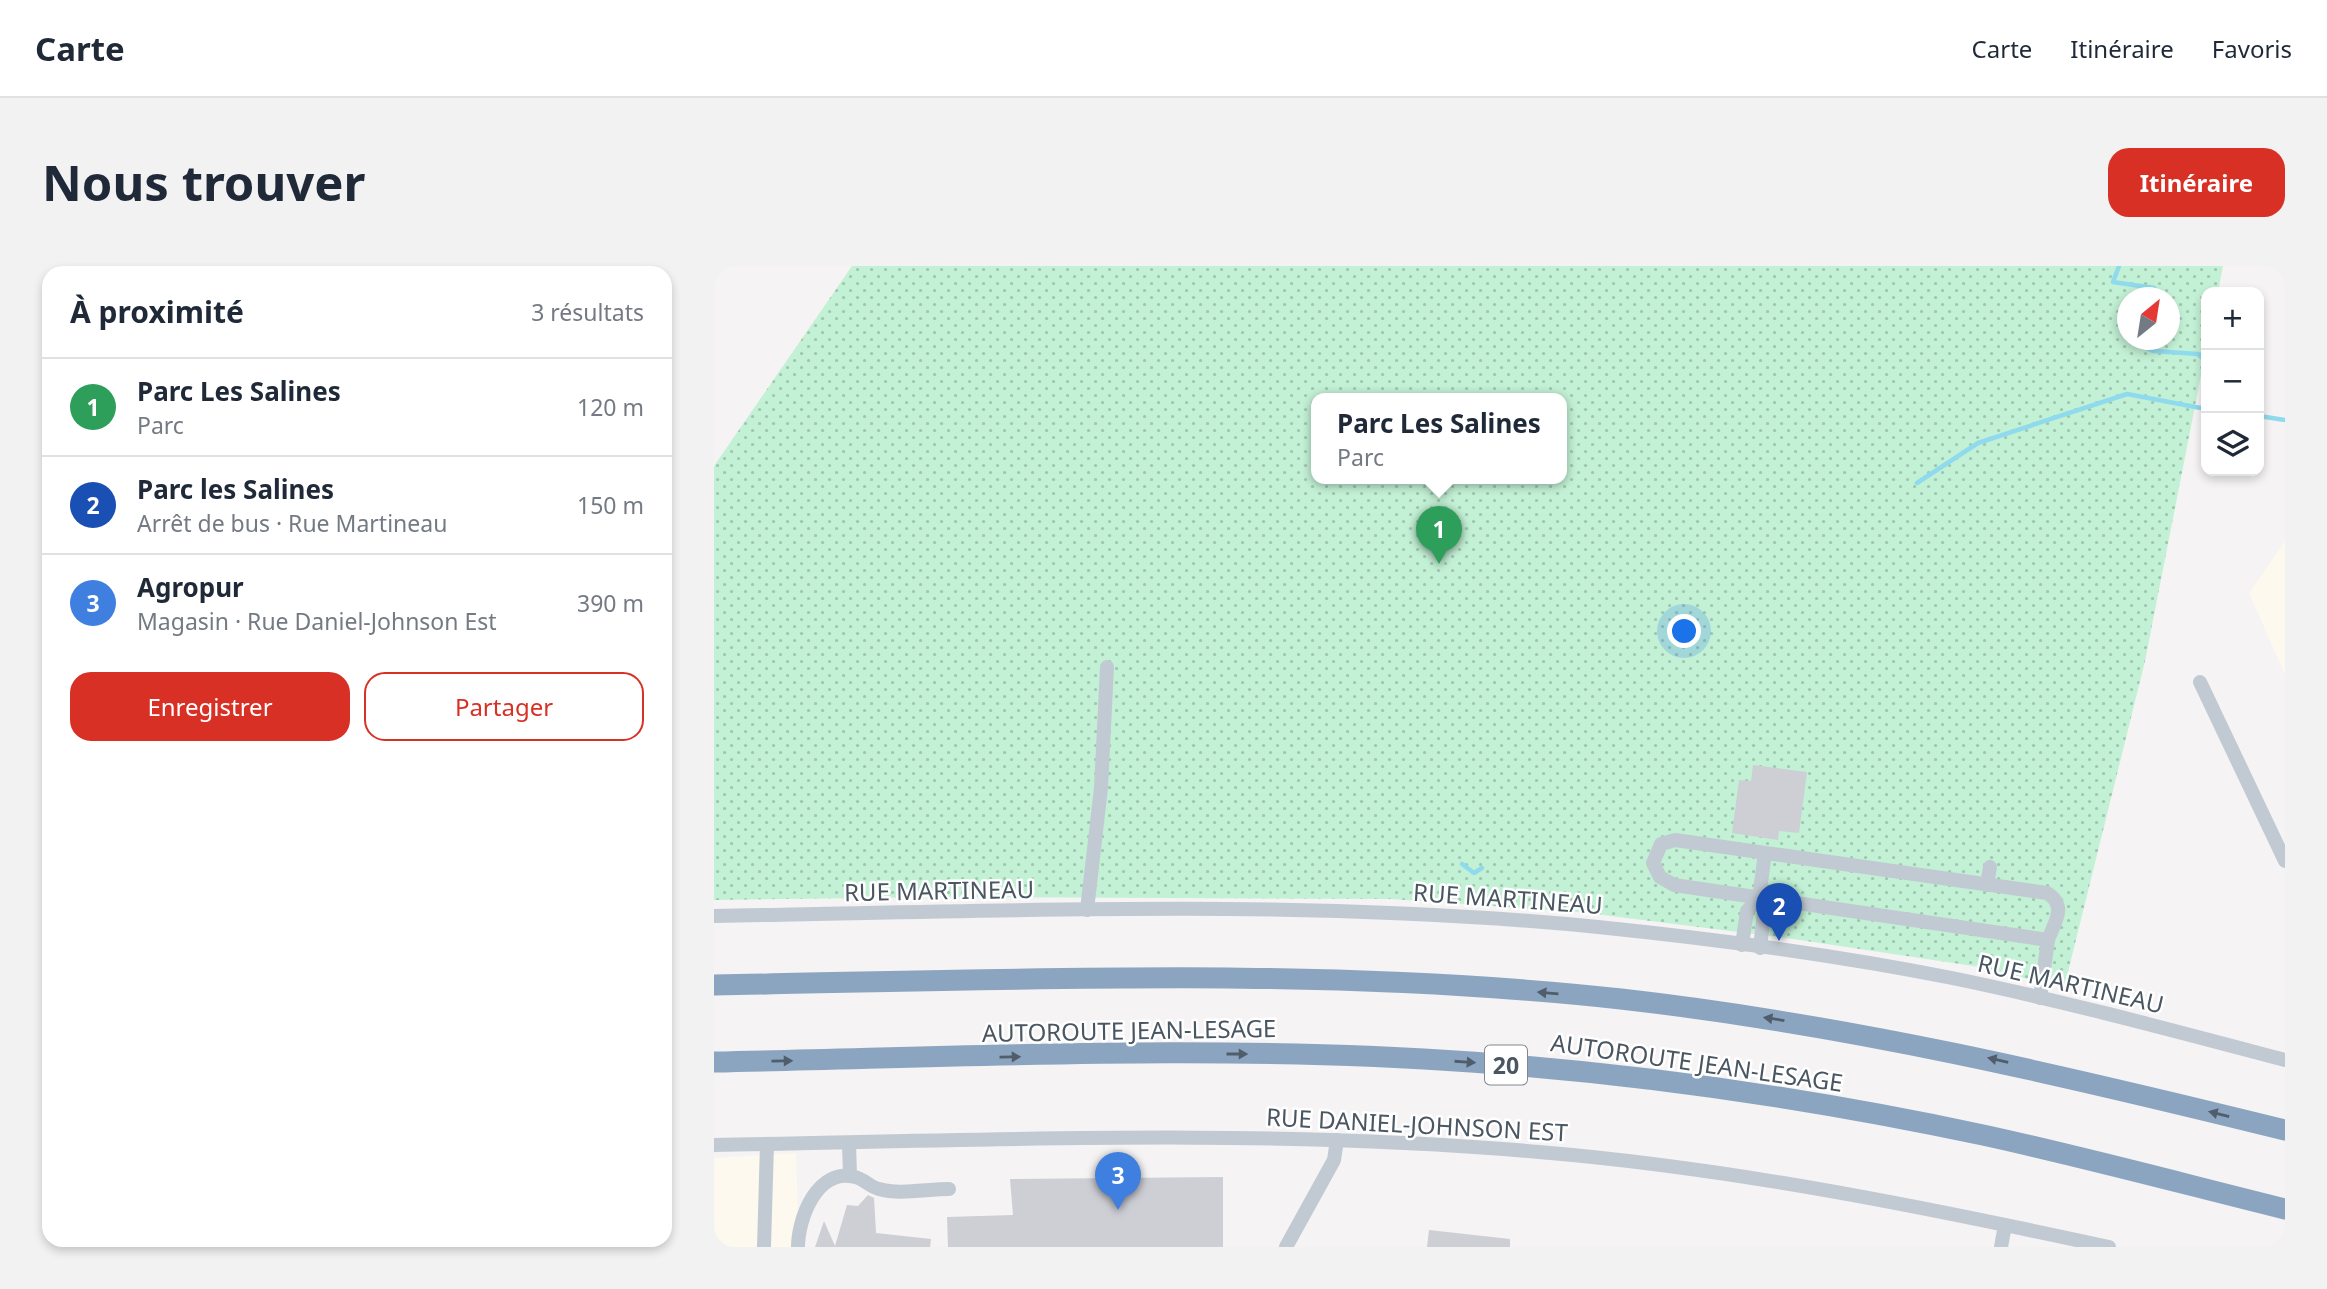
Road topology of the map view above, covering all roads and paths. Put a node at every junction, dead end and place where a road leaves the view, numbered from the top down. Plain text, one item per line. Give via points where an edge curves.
1 (1107, 667) dead end
2 (2200, 682) dead end
3 (1765, 853) junction
4 (2285, 861) edge
5 (1990, 867) dead end
6 (1987, 885) junction
7 (1759, 898) junction
8 (1087, 910) junction
9 (714, 916) edge
10 (2048, 940) junction
11 (1742, 946) junction
12 (1760, 948) junction
13 (714, 985) edge
14 (2040, 998) junction
15 (2285, 1060) edge
16 (714, 1062) edge
17 (2285, 1130) edge
18 (1337, 1140) junction
19 (849, 1143) junction
20 (766, 1144) junction
21 (714, 1146) edge
22 (850, 1176) junction
23 (949, 1189) dead end
24 (2285, 1209) edge
25 (2005, 1225) junction
26 (764, 1247) edge
27 (798, 1247) edge
28 (1286, 1247) edge
29 (2001, 1247) edge
30 (2109, 1247) edge

1 - 8 street via 1101,788
2 - 4 street
3 - 6 street
3 - 7 street
3 - 7 street via 1675,840 1661,844 1654,858 1657,873 1669,883
5 - 6 street
6 - 10 street via 2051,896 2059,916
7 - 10 street
7 - 11 street via 1747,911
7 - 12 street via 1764,913
8 - 9 street, RUE MARTINEAU
8 - 11 street, RUE MARTINEAU via 1301,909 1419,914 1599,927
10 - 14 street
11 - 12 street, RUE MARTINEAU
12 - 14 street, RUE MARTINEAU via 1924,973
17 -> 13 highway, AUTOROUTE JEAN-LESAGE via 1898,1040 1713,1011 1543,992 1241,977
14 - 15 street, RUE MARTINEAU
16 -> 24 highway, AUTOROUTE JEAN-LESAGE / 20 via 1253,1054 1406,1058 1559,1070 1702,1086 1900,1118
18 - 19 street, RUE DANIEL-JOHNSON EST
18 - 25 street, RUE DANIEL-JOHNSON EST via 1535,1151 1707,1170
18 - 28 street via 1334,1160
19 - 20 street, RUE DANIEL-JOHNSON EST
19 - 22 street
20 - 21 street, RUE DANIEL-JOHNSON EST
20 - 26 street
22 - 23 street via 879,1189
22 - 27 street via 832,1181 814,1196 799,1223
25 - 29 street
25 - 30 street, RUE DANIEL-JOHNSON EST

